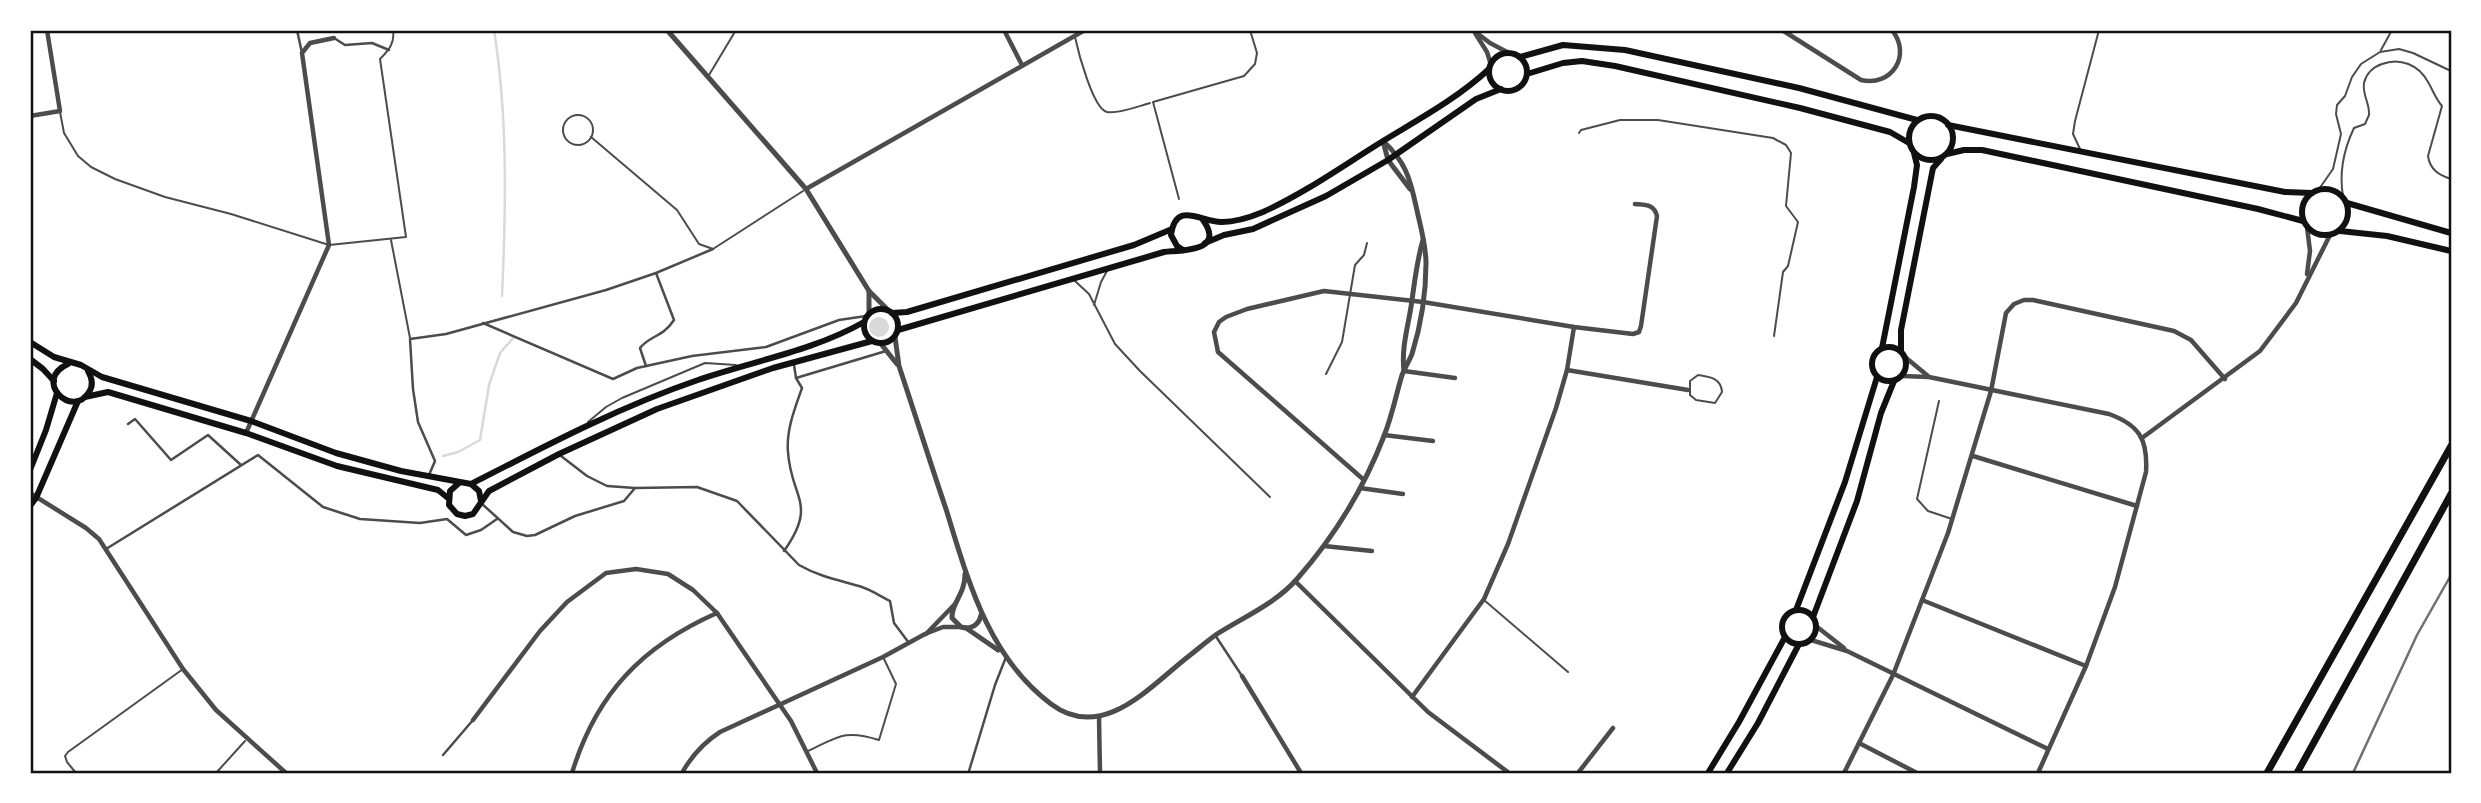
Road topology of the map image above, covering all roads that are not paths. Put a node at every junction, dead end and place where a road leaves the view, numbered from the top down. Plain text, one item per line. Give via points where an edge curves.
1 (47, 30) edge
2 (297, 30) edge
3 (393, 30) edge
4 (667, 30) edge
5 (736, 30) edge
6 (1004, 30) edge
7 (1085, 30) edge
8 (1250, 30) edge
9 (1473, 30) edge
10 (1782, 30) edge
11 (1894, 30) edge
12 (2099, 30) edge
13 (2392, 30) edge
14 (1074, 36) junction
15 (334, 38) joint
16 (389, 50) junction
17 (2379, 52) junction
18 (302, 53) junction
19 (1510, 53) junction
20 (1520, 57) junction
21 (1022, 65) junction
22 (1490, 67) junction
23 (2451, 71) edge
24 (1527, 74) junction
25 (708, 76) junction
26 (1501, 89) junction
27 (1153, 102) junction
28 (60, 111) junction
29 (30, 116) edge
30 (1917, 120) junction
31 (1948, 125) junction
32 (1580, 133) dead end
33 (591, 137) junction
34 (1383, 141) junction
35 (1909, 143) junction
36 (2084, 151) junction
37 (1397, 153) junction
38 (1914, 153) junction
39 (1944, 156) junction
40 (1388, 160) junction
41 (2451, 179) edge
42 (806, 189) junction
43 (2316, 191) junction
44 (1413, 193) junction
45 (2343, 196) junction
46 (1179, 199) dead end
47 (2347, 203) junction
48 (1635, 204) dead end
49 (1202, 218) junction
50 (2305, 224) junction
51 (1172, 229) junction
52 (2340, 231) junction
53 (2451, 233) edge
54 (2330, 235) junction
55 (1424, 237) junction
56 (391, 240) junction
57 (1205, 243) junction
58 (1367, 243) dead end
59 (329, 245) junction
60 (713, 249) junction
61 (1183, 250) junction
62 (2451, 251) edge
63 (1108, 270) junction
64 (656, 273) junction
65 (1072, 279) junction
66 (2306, 282) junction
67 (869, 291) junction
68 (1351, 295) junction
69 (1412, 301) junction
70 (1423, 302) junction
71 (1094, 306) junction
72 (890, 311) junction
73 (866, 317) junction
74 (483, 323) junction
75 (1574, 327) junction
76 (896, 334) junction
77 (1774, 336) dead end
78 (410, 339) junction
79 (872, 341) junction
80 (30, 342) edge
81 (881, 344) junction
82 (1882, 348) junction
83 (887, 351) junction
84 (1903, 354) junction
85 (30, 359) edge
86 (70, 363) junction
87 (794, 363) junction
88 (744, 365) junction
89 (899, 366) junction
90 (646, 367) junction
91 (87, 369) junction
92 (1567, 370) junction
93 (1404, 371) junction
94 (1326, 374) dead end
95 (1902, 376) junction
96 (1877, 377) junction
97 (1929, 377) junction
98 (796, 378) junction
99 (1455, 378) dead end
100 (2225, 379) junction
101 (54, 381) junction
102 (1894, 382) junction
103 (1688, 390) junction
104 (1992, 391) junction
105 (57, 393) junction
106 (82, 399) junction
107 (1939, 401) dead end
108 (251, 421) junction
109 (128, 424) dead end
110 (579, 430) junction
111 (246, 433) junction
112 (1384, 435) junction
113 (2143, 438) junction
114 (1433, 441) dead end
115 (2451, 446) edge
116 (559, 454) junction
117 (1973, 456) junction
118 (241, 466) junction
119 (30, 470) edge
120 (428, 477) junction
121 (1364, 480) junction
122 (459, 483) junction
123 (471, 484) junction
124 (635, 488) junction
125 (1360, 488) junction
126 (1403, 494) dead end
127 (2451, 494) edge
128 (33, 496) edge
129 (1270, 496) dead end
130 (448, 498) junction
131 (481, 502) junction
132 (30, 506) edge
133 (2137, 506) junction
134 (497, 519) junction
135 (1953, 520) junction
136 (1323, 546) junction
137 (106, 549) junction
138 (784, 551) junction
139 (1372, 551) dead end
140 (965, 571) junction
141 (1295, 582) junction
142 (1483, 599) junction
143 (1922, 600) junction
144 (955, 604) junction
145 (979, 605) junction
146 (1796, 610) junction
147 (717, 613) junction
148 (981, 613) junction
149 (1813, 617) junction
150 (1816, 626) junction
151 (963, 628) junction
152 (925, 634) junction
153 (1215, 635) junction
154 (1785, 637) junction
155 (1811, 640) junction
156 (909, 643) junction
157 (1798, 646) junction
158 (1847, 651) junction
159 (883, 657) junction
160 (1006, 657) junction
161 (2087, 666) junction
162 (183, 669) junction
163 (1568, 672) dead end
164 (1893, 675) junction
165 (1242, 676) joint
166 (1412, 697) junction
167 (780, 704) junction
168 (1099, 717) junction
169 (473, 720) joint
170 (1613, 728) dead end
171 (246, 740) junction
172 (1859, 743) junction
173 (2048, 749) junction
174 (807, 752) junction
175 (443, 755) dead end
176 (969, 771) dead end
177 (76, 773) edge
178 (216, 773) edge
179 (286, 773) edge
180 (572, 773) edge
181 (682, 773) edge
182 (817, 773) edge
183 (1100, 773) edge
184 (1301, 773) edge
185 (1509, 773) edge
186 (1578, 773) edge
187 (1708, 773) edge
188 (1727, 773) edge
189 (1844, 773) edge
190 (1917, 773) edge
191 (2038, 773) edge
192 (2267, 773) edge
193 (2297, 773) edge

1 - 28 street
2 - 18 street
3 - 16 lane via 395,39
4 - 25 street
5 - 25 lane
6 - 21 street
7 - 14 street
8 - 27 lane via 1257,53 1255,64 1244,76
9 - 19 street
9 - 22 street via 1487,52
10 - 11 street via 1872,82 1885,77 1901,56
12 - 36 lane via 2074,134
13 - 17 lane
14 - 21 street
14 - 27 lane via 1100,107 1107,112
15 - 16 street via 345,45 372,43
15 - 18 street via 310,43
16 - 56 lane via 380,59 406,237
17 - 23 lane via 2404,50
17 - 43 lane via 2356,70 2336,107 2341,134 2333,169
18 - 59 street
19 - 20 main road
19 - 22 main road via 1497,57
20 - 24 main road
20 - 30 main road via 1563,45 1625,50 1799,88
21 - 42 street
22 - 26 main road via 1492,81
22 - 34 main road via 1478,80
24 - 26 main road via 1519,88
24 - 35 main road via 1582,61 1615,66 1800,108 1890,132
25 - 42 street
26 - 37 main road via 1476,99
27 - 46 lane
28 - 29 street
28 - 59 lane via 69,144 91,167 165,197
30 - 31 main road via 1934,116
30 - 35 main road
31 - 36 main road
31 - 39 main road via 1952,142
32 - 77 lane via 1620,120 1658,120 1773,138 1786,145 1791,153 1786,206 1798,222 1783,272
33 - 33 lane via 587,118 578,115 565,123 564,137 571,144 584,144
33 - 60 lane via 677,210 699,244
34 - 37 street
34 - 40 street
34 - 49 main road via 1262,212 1224,223
35 - 38 main road
36 - 43 main road via 2285,192
37 - 40 main road
37 - 44 street
38 - 39 main road via 1924,160
38 - 82 main road via 1914,187
39 - 50 main road via 1982,150 2258,209
39 - 84 main road via 1930,180 1901,330
40 - 44 street
40 - 57 main road via 1288,215
41 - 45 lane via 2435,172 2428,156 2442,106 2417,69 2392,61 2377,66 2364,82 2369,116 2354,128 2346,146
42 - 60 lane
42 - 67 street
43 - 45 main road via 2330,189
43 - 50 main road via 2303,204
44 - 55 street
45 - 47 main road
47 - 52 main road via 2348,219
47 - 53 main road
48 - 75 street via 1651,206 1657,216 1639,331
49 - 51 main road via 1184,215
49 - 57 main road via 1208,228
50 - 54 main road via 2319,235
50 - 66 street via 2310,251
51 - 61 main road via 1174,242
51 - 72 main road via 1134,245 907,312
52 - 54 main road
52 - 62 main road
54 - 66 street
55 - 69 street
55 - 70 street
56 - 59 lane
56 - 78 lane
57 - 61 main road via 1196,250
58 - 68 lane via 1355,265
59 - 108 street
60 - 64 street
61 - 63 main road
63 - 65 main road
63 - 71 lane
64 - 74 street
64 - 90 street via 674,320 640,348
65 - 71 lane via 1089,294
65 - 76 main road
66 - 100 street via 2273,337
67 - 72 street
67 - 73 street
68 - 69 street
68 - 94 lane via 1342,342
68 - 121 street via 1324,291 1247,309 1226,317 1214,332 1223,357
69 - 70 street
69 - 93 street via 1402,355
70 - 75 street
70 - 93 street
71 - 129 lane via 1115,344
72 - 73 main road via 879,308
72 - 76 main road via 897,320
73 - 79 main road via 865,333
73 - 88 main road via 832,337
73 - 90 street via 839,320 766,347
74 - 78 street
74 - 90 street via 613,379
75 - 92 street
76 - 81 main road
76 - 89 street
78 - 120 street via 418,422 435,461
79 - 81 main road
79 - 87 main road
80 - 86 main road
81 - 83 street
82 - 84 main road via 1892,347
82 - 96 main road via 1871,362
83 - 89 street
83 - 98 street
84 - 95 main road via 1906,368
84 - 97 street
85 - 101 main road
86 - 91 main road
86 - 101 main road
87 - 98 street
87 - 116 main road via 657,410
88 - 110 main road via 696,380
88 - 110 lane via 705,363 622,398
89 - 140 street
91 - 106 main road via 92,383
91 - 108 main road
92 - 103 street
92 - 142 street via 1527,492
93 - 99 street
93 - 112 street
95 - 97 street
95 - 102 main road
96 - 102 main road
96 - 146 main road via 1845,482
97 - 104 street
98 - 138 street via 802,388 788,436 788,454 802,511 799,531
100 - 104 street via 2191,340 2174,331 2024,300 2006,313
100 - 113 street
101 - 105 main road
102 - 149 main road via 1857,501
103 - 103 lane via 1693,399 1711,404 1722,392 1717,380 1698,375
104 - 113 street via 2109,414 2127,421
104 - 117 street
105 - 106 main road via 66,400
105 - 119 main road
106 - 111 main road via 107,392
106 - 128 main road
107 - 135 lane via 1917,499 1928,511
108 - 111 street
108 - 120 main road via 335,453
109 - 118 street via 135,419 171,460 208,435
110 - 123 main road
111 - 130 main road via 337,466 438,490
112 - 114 street
112 - 121 street
113 - 133 street via 2147,464
115 - 192 highway
116 - 124 street via 607,486
116 - 131 main road via 489,491
117 - 133 street
117 - 135 street
118 - 134 street via 258,455 323,507 360,519 420,523 447,519 466,535
118 - 137 street
120 - 122 main road
121 - 125 street
122 - 123 main road
122 - 130 main road
123 - 131 main road via 479,491
124 - 134 street via 624,500 534,534 519,535
124 - 138 street via 697,487 737,501
125 - 126 street
125 - 136 street
127 - 193 highway
128 - 132 main road
128 - 137 street via 86,528
130 - 131 main road via 451,509 463,516 473,514
131 - 134 street
133 - 161 street
135 - 143 street
136 - 139 street
136 - 141 street
137 - 162 street
138 - 156 street via 807,570 890,601 894,623
140 - 144 street via 963,592
140 - 145 street
141 - 153 street
141 - 166 street
142 - 163 lane
142 - 166 street
143 - 161 street
143 - 164 street
144 - 145 street via 966,598
144 - 151 street via 952,618
144 - 152 street
145 - 148 street
146 - 149 main road
146 - 154 main road via 1783,620
147 - 167 street
147 - 169 street via 668,574 636,569 606,573 567,602 540,631
147 - 180 street via 668,638 636,664 590,725
148 - 151 street via 978,622
148 - 160 street
149 - 150 main road
150 - 155 main road
150 - 158 street
151 - 152 street via 950,626
151 - 160 street
152 - 156 street
153 - 165 street
153 - 168 street via 1130,703
154 - 157 main road
154 - 187 main road
155 - 157 main road
155 - 158 street
156 - 159 street
157 - 188 main road
158 - 164 street
159 - 167 street
159 - 174 lane via 896,684 879,740 848,733
160 - 168 street via 1035,691 1064,713
160 - 176 street
161 - 173 street
162 - 171 street
162 - 177 lane via 68,752 67,762
164 - 172 street
164 - 173 street
165 - 184 street
166 - 185 street
167 - 174 street
167 - 181 street via 705,742
168 - 183 street
169 - 175 street
170 - 186 street
171 - 178 lane
171 - 179 street
172 - 189 street
172 - 190 street
173 - 191 street
174 - 182 street

